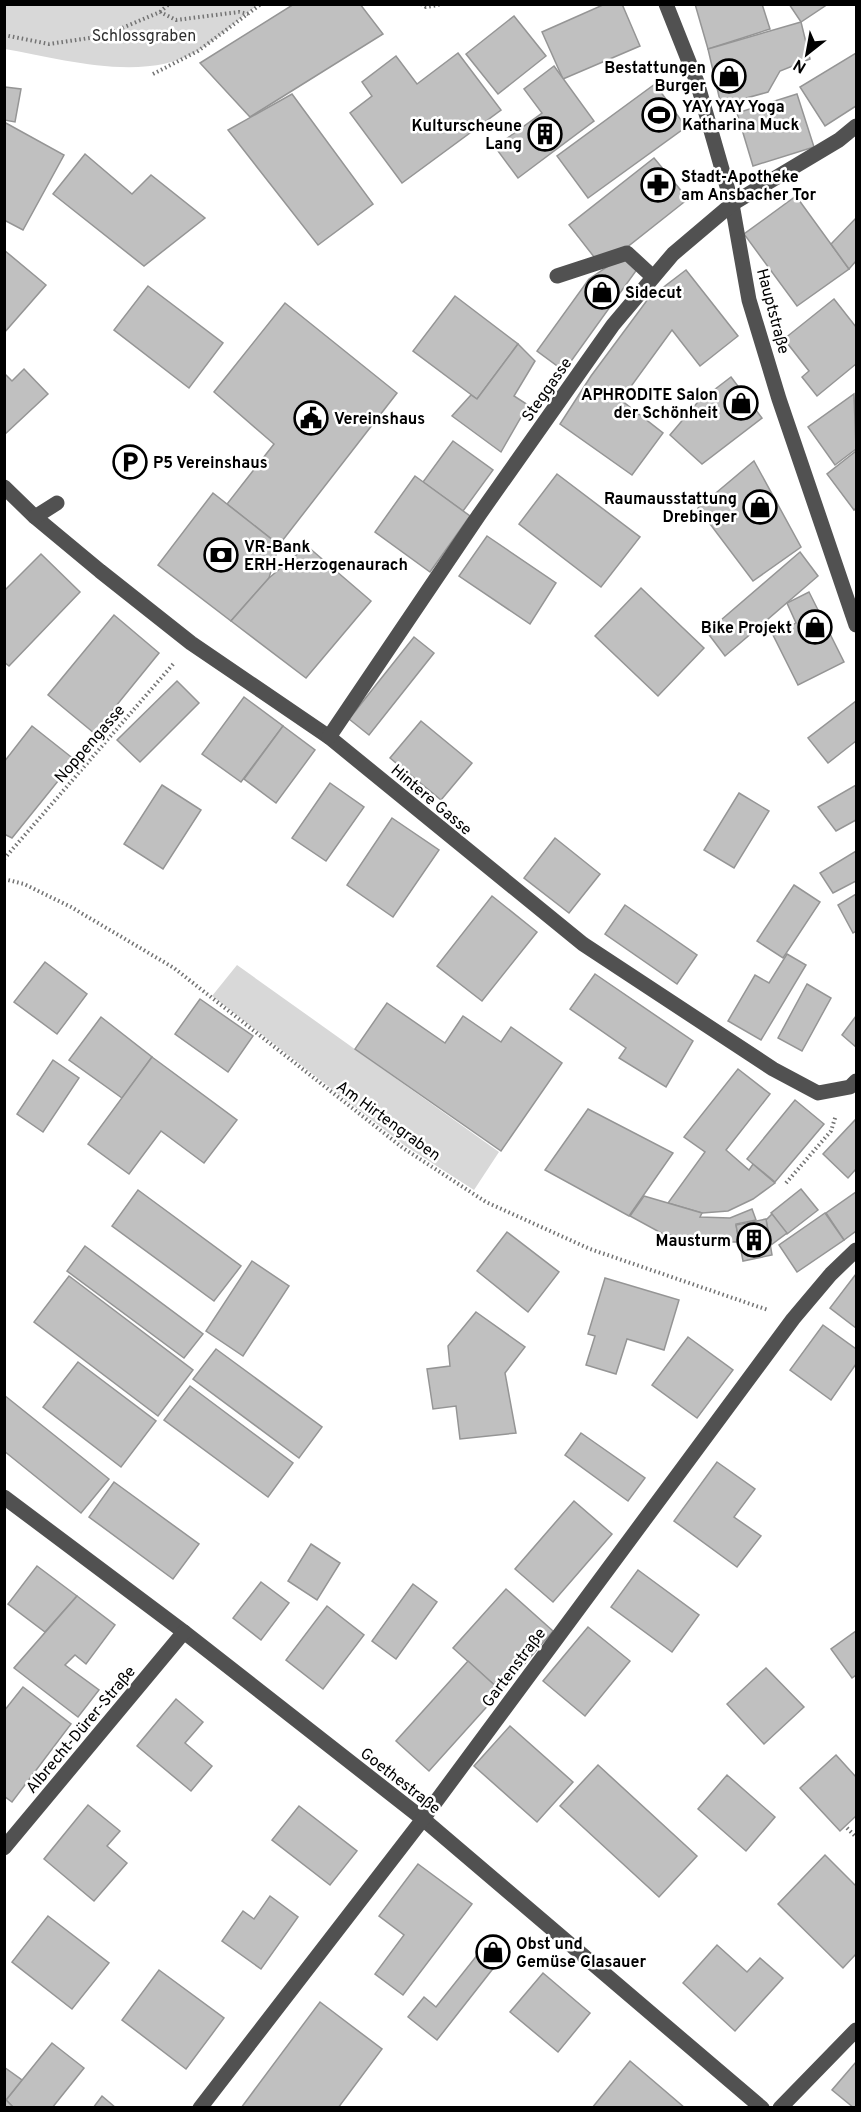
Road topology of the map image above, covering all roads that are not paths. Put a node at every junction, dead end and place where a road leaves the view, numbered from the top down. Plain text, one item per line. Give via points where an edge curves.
1 (666, 4) edge
2 (856, 126) edge
3 (732, 204) junction
4 (557, 276) dead end
5 (653, 277) junction
6 (4, 487) edge
7 (57, 503) dead end
8 (35, 517) junction
9 (856, 625) edge
10 (330, 737) junction
11 (850, 1085) edge
12 (856, 1250) edge
13 (4, 1497) edge
14 (184, 1632) junction
15 (423, 1819) junction
16 (4, 1848) edge
17 (856, 2030) edge
18 (200, 2108) edge
19 (762, 2108) edge
20 (780, 2108) edge

1 - 3 street, Hauptstraße via 697,82
2 - 3 street, Steggasse
3 - 5 street, Steggasse via 673,254
3 - 9 street, Hauptstraße via 749,300
4 - 5 street via 627,253
5 - 10 street, Steggasse via 613,325 479,515
6 - 8 street, Hintere Gasse
7 - 8 street
8 - 10 street, Hintere Gasse via 191,643
10 - 11 street, Hintere Gasse via 527,902 592,951 773,1069 818,1093
12 - 15 street, Gartenstraße via 793,1318
13 - 14 street, Goethestraße
14 - 15 street, Goethestraße
14 - 16 street, Albrecht-Dürer-Straße
15 - 18 street, Gartenstraße
15 - 19 street, Goethestraße
17 - 20 street

